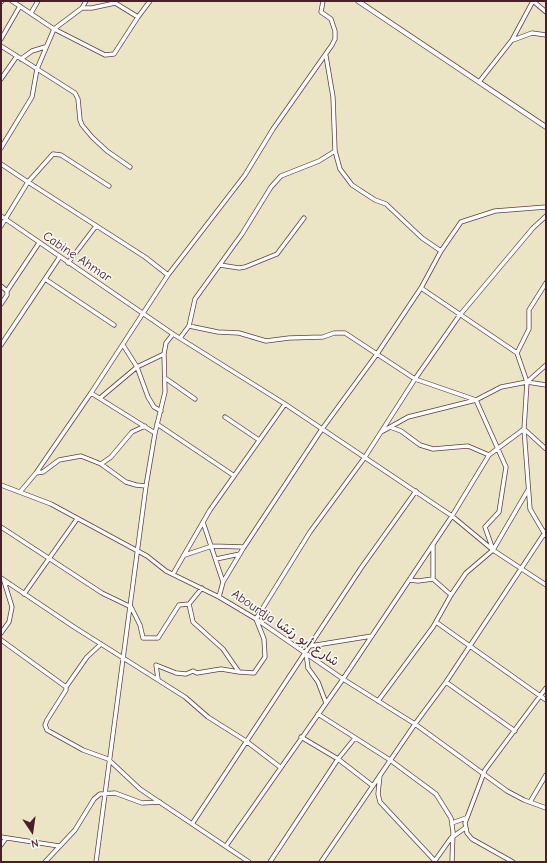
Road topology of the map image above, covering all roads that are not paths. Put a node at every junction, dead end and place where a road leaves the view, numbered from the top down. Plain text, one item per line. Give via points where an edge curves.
1 (12, 1) edge
2 (38, 1) edge
3 (86, 1) edge
4 (150, 1) edge
5 (323, 1) edge
6 (358, 1) edge
7 (533, 1) edge
8 (114, 2) edge
9 (20, 6) junction
10 (82, 8) junction
11 (546, 12) edge
12 (30, 13) junction
13 (138, 17) junction
14 (54, 29) junction
15 (546, 36) edge
16 (1, 39) edge
17 (512, 40) junction
18 (1, 46) edge
19 (45, 47) junction
20 (17, 56) junction
21 (326, 56) junction
22 (21, 59) junction
23 (38, 68) junction
24 (1, 79) edge
25 (479, 82) junction
26 (546, 127) edge
27 (1, 148) edge
28 (335, 152) junction
29 (1, 164) edge
30 (130, 167) dead end
31 (28, 182) junction
32 (109, 186) dead end
33 (546, 207) edge
34 (546, 216) edge
35 (3, 218) edge
36 (304, 218) dead end
37 (1, 226) edge
38 (96, 226) junction
39 (39, 244) junction
40 (441, 251) junction
41 (59, 258) junction
42 (68, 263) junction
43 (220, 265) junction
44 (168, 275) junction
45 (45, 279) junction
46 (546, 283) edge
47 (1, 286) edge
48 (421, 288) junction
49 (7, 291) junction
50 (1, 304) edge
51 (143, 314) junction
52 (459, 316) junction
53 (114, 325) dead end
54 (189, 326) junction
55 (173, 334) junction
56 (180, 338) junction
57 (1, 344) edge
58 (123, 345) junction
59 (517, 353) junction
60 (164, 354) junction
61 (377, 354) junction
62 (546, 365) edge
63 (137, 367) junction
64 (165, 378) junction
65 (415, 379) junction
66 (527, 382) junction
67 (546, 385) edge
68 (91, 393) junction
69 (100, 398) junction
70 (196, 399) dead end
71 (476, 400) junction
72 (285, 404) junction
73 (160, 411) junction
74 (225, 417) dead end
75 (157, 424) junction
76 (145, 426) junction
77 (390, 427) junction
78 (322, 429) junction
79 (524, 429) junction
80 (155, 432) junction
81 (382, 432) junction
82 (258, 440) junction
83 (497, 448) junction
84 (546, 449) edge
85 (489, 455) junction
86 (364, 457) junction
87 (101, 464) junction
88 (36, 473) junction
89 (233, 475) junction
90 (1, 485) edge
91 (146, 486) junction
92 (529, 489) junction
93 (416, 491) junction
94 (20, 492) junction
95 (452, 516) junction
96 (77, 519) junction
97 (203, 522) junction
98 (1, 527) edge
99 (545, 534) edge
100 (433, 544) junction
101 (212, 546) junction
102 (244, 547) junction
103 (493, 550) junction
104 (137, 551) junction
105 (240, 554) junction
106 (185, 555) junction
107 (48, 559) junction
108 (216, 559) junction
109 (522, 569) junction
110 (173, 574) junction
111 (2, 579) edge
112 (433, 579) junction
113 (409, 580) junction
114 (223, 582) junction
115 (546, 586) edge
116 (202, 588) junction
117 (24, 594) junction
118 (451, 595) junction
119 (219, 597) junction
120 (189, 604) junction
121 (131, 607) junction
122 (256, 619) junction
123 (436, 622) junction
124 (1, 633) edge
125 (372, 636) junction
126 (1, 640) edge
127 (101, 644) junction
128 (310, 646) junction
129 (469, 646) junction
130 (306, 652) junction
131 (124, 658) junction
132 (239, 672) junction
133 (158, 679) junction
134 (343, 679) junction
135 (446, 682) junction
136 (66, 687) junction
137 (546, 688) edge
138 (541, 696) junction
139 (546, 700) edge
140 (378, 701) junction
141 (326, 703) junction
142 (318, 714) junction
143 (415, 724) junction
144 (515, 731) junction
145 (302, 737) junction
146 (355, 738) junction
147 (246, 740) junction
148 (108, 759) junction
149 (338, 759) junction
150 (390, 760) junction
151 (280, 767) junction
152 (483, 773) junction
153 (380, 775) junction
154 (546, 775) edge
155 (373, 786) junction
156 (104, 793) junction
157 (160, 802) junction
158 (530, 802) junction
159 (546, 808) edge
160 (466, 818) junction
161 (452, 823) junction
162 (192, 824) junction
163 (465, 828) junction
164 (453, 836) junction
165 (1, 837) edge
166 (6, 838) junction
167 (1, 845) edge
168 (59, 846) junction
169 (226, 846) junction
170 (45, 862) edge
171 (96, 862) edge
172 (249, 862) edge
173 (270, 862) edge
174 (321, 862) edge
175 (435, 862) edge
176 (452, 862) edge
177 (513, 862) edge

1 - 9 street
2 - 12 street
3 - 10 street
4 - 13 street
5 - 21 street via 321,12 331,19 335,31 335,39
6 - 25 street
7 - 11 street
7 - 17 street
8 - 10 street
8 - 13 street
9 - 12 street
9 - 16 street
10 - 14 street
12 - 14 street
13 - 14 street via 114,54 109,55
14 - 19 street
15 - 17 street via 532,32
17 - 25 street
18 - 20 street
19 - 22 street
19 - 23 street
20 - 22 street
20 - 24 street
21 - 28 street via 333,97
21 - 44 street via 273,129 244,175
22 - 23 street
23 - 27 street via 32,97
23 - 30 street via 77,95 82,125 107,151
25 - 26 street
28 - 40 street via 340,169 352,186 386,204 422,238
28 - 43 street via 281,176
29 - 31 street
31 - 32 street via 54,154 61,155
31 - 35 street
31 - 38 street
33 - 40 street via 494,211 465,220
34 - 52 street
35 - 37 street
35 - 39 street, Cabine Ahmar
36 - 43 street via 277,254 245,267
38 - 42 street
38 - 44 street
39 - 41 street, Cabine Ahmar
39 - 49 street
40 - 48 street
41 - 42 street, Cabine Ahmar
41 - 45 street
42 - 51 street, Cabine Ahmar
43 - 54 street via 195,299
44 - 51 street
45 - 53 street
45 - 57 street
46 - 59 street via 529,310 529,329
47 - 49 street
48 - 52 street
48 - 61 street
49 - 50 street
51 - 55 street, Cabine Ahmar
51 - 58 street
52 - 59 street
52 - 65 street
54 - 56 street
54 - 61 street via 239,333 266,341 345,333
55 - 56 street, Cabine Ahmar
55 - 60 street via 166,343
56 - 72 street, Cabine Ahmar
58 - 63 street
58 - 68 street
59 - 66 street
60 - 63 street
60 - 64 street
61 - 65 street
61 - 78 street
62 - 66 street
63 - 69 street
63 - 73 street via 148,397
64 - 70 street
64 - 73 street via 165,392
65 - 71 street
65 - 81 street
66 - 67 street
66 - 71 street via 502,387
66 - 79 street
68 - 69 street
68 - 88 street
69 - 76 street
71 - 77 street via 408,417
71 - 83 street
72 - 78 street, Cabine Ahmar
72 - 82 street
73 - 75 street
74 - 82 street
75 - 80 street
75 - 89 street
76 - 80 street
76 - 87 street via 132,432
77 - 81 street
77 - 85 street via 401,431 420,445 432,449 468,446
78 - 86 street, Cabine Ahmar
78 - 102 street
79 - 83 street
79 - 84 street
79 - 92 street
80 - 91 street
81 - 86 street
82 - 89 street
83 - 85 street
83 - 103 street via 506,467 499,512 485,527
85 - 95 street
86 - 93 street, Cabine Ahmar
86 - 122 street via 310,532
87 - 88 street via 81,456 59,460 43,472
87 - 91 street via 126,482
88 - 94 street
89 - 97 street
90 - 94 street, Abourdja شارع أبو رتشا
91 - 104 street
92 - 99 street via 530,509
92 - 103 street
93 - 95 street, Cabine Ahmar
93 - 128 street
94 - 96 street, Abourdja شارع أبو رتشا via 51,504
95 - 100 street
95 - 103 street, Cabine Ahmar
96 - 104 street, Abourdja شارع أبو رتشا
96 - 107 street
97 - 101 street
97 - 106 street
98 - 107 street
99 - 109 street
100 - 112 street
100 - 113 street
101 - 102 street
101 - 106 street
101 - 108 street
102 - 105 street
103 - 109 street, Cabine Ahmar
103 - 118 street via 466,573
104 - 110 street, Abourdja شارع أبو رتشا
104 - 121 street
105 - 108 street
105 - 114 street
106 - 110 street
107 - 117 street
107 - 121 street via 102,593
108 - 114 street
109 - 115 street, Cabine Ahmar
109 - 129 street
110 - 116 street, Abourdja شارع أبو رتشا
111 - 117 street
111 - 124 street via 12,607 9,622
112 - 113 street
112 - 118 street
113 - 125 street
114 - 119 street
116 - 119 street, Abourdja شارع أبو رتشا
116 - 120 street
117 - 127 street
118 - 123 street
119 - 122 street, Abourdja شارع أبو رتشا
120 - 121 street via 179,605 158,638 143,638
120 - 132 street via 193,622 224,649
121 - 131 street
122 - 130 street, Abourdja شارع أبو رتشا
122 - 132 street via 264,639 265,657 254,673
123 - 129 street
123 - 140 street
125 - 128 street
125 - 134 street
126 - 136 street
127 - 131 street
127 - 136 street via 87,657
128 - 130 street
129 - 135 street
129 - 138 street
130 - 134 street, Abourdja شارع أبو رتشا
130 - 141 street via 308,668 318,682
130 - 147 street
131 - 133 street
131 - 148 street
132 - 133 street via 221,669 197,673 192,671 186,674 156,665
133 - 147 street via 185,697 208,717
134 - 140 street, Abourdja شارع أبو رتشا
134 - 141 street
135 - 143 street
135 - 144 street
136 - 148 street via 47,720 47,730 83,750
137 - 138 street
138 - 139 street
138 - 144 street
140 - 143 street, Abourdja شارع أبو رتشا
141 - 142 street
142 - 145 street
142 - 146 street
143 - 150 street
143 - 152 street, Abourdja شارع أبو رتشا
144 - 152 street
145 - 149 street
145 - 151 street
146 - 149 street
146 - 150 street
147 - 151 street
147 - 162 street
148 - 156 street
148 - 157 street via 134,785
149 - 155 street
149 - 173 street
150 - 153 street
150 - 161 street via 436,794 446,807
151 - 169 street
152 - 158 street, Abourdja شارع أبو رتشا
152 - 160 street
153 - 155 street
153 - 175 street via 380,802
154 - 158 street
155 - 174 street
156 - 157 street via 115,793 142,803
156 - 168 street via 94,799 79,825
156 - 171 street
157 - 162 street
158 - 159 street, Abourdja شارع أبو رتشا
160 - 161 street
160 - 163 street
161 - 164 street
162 - 169 street
163 - 164 street
163 - 177 street via 472,839
164 - 175 street
164 - 176 street
165 - 166 street
166 - 167 street
166 - 168 street
168 - 170 street
169 - 172 street

